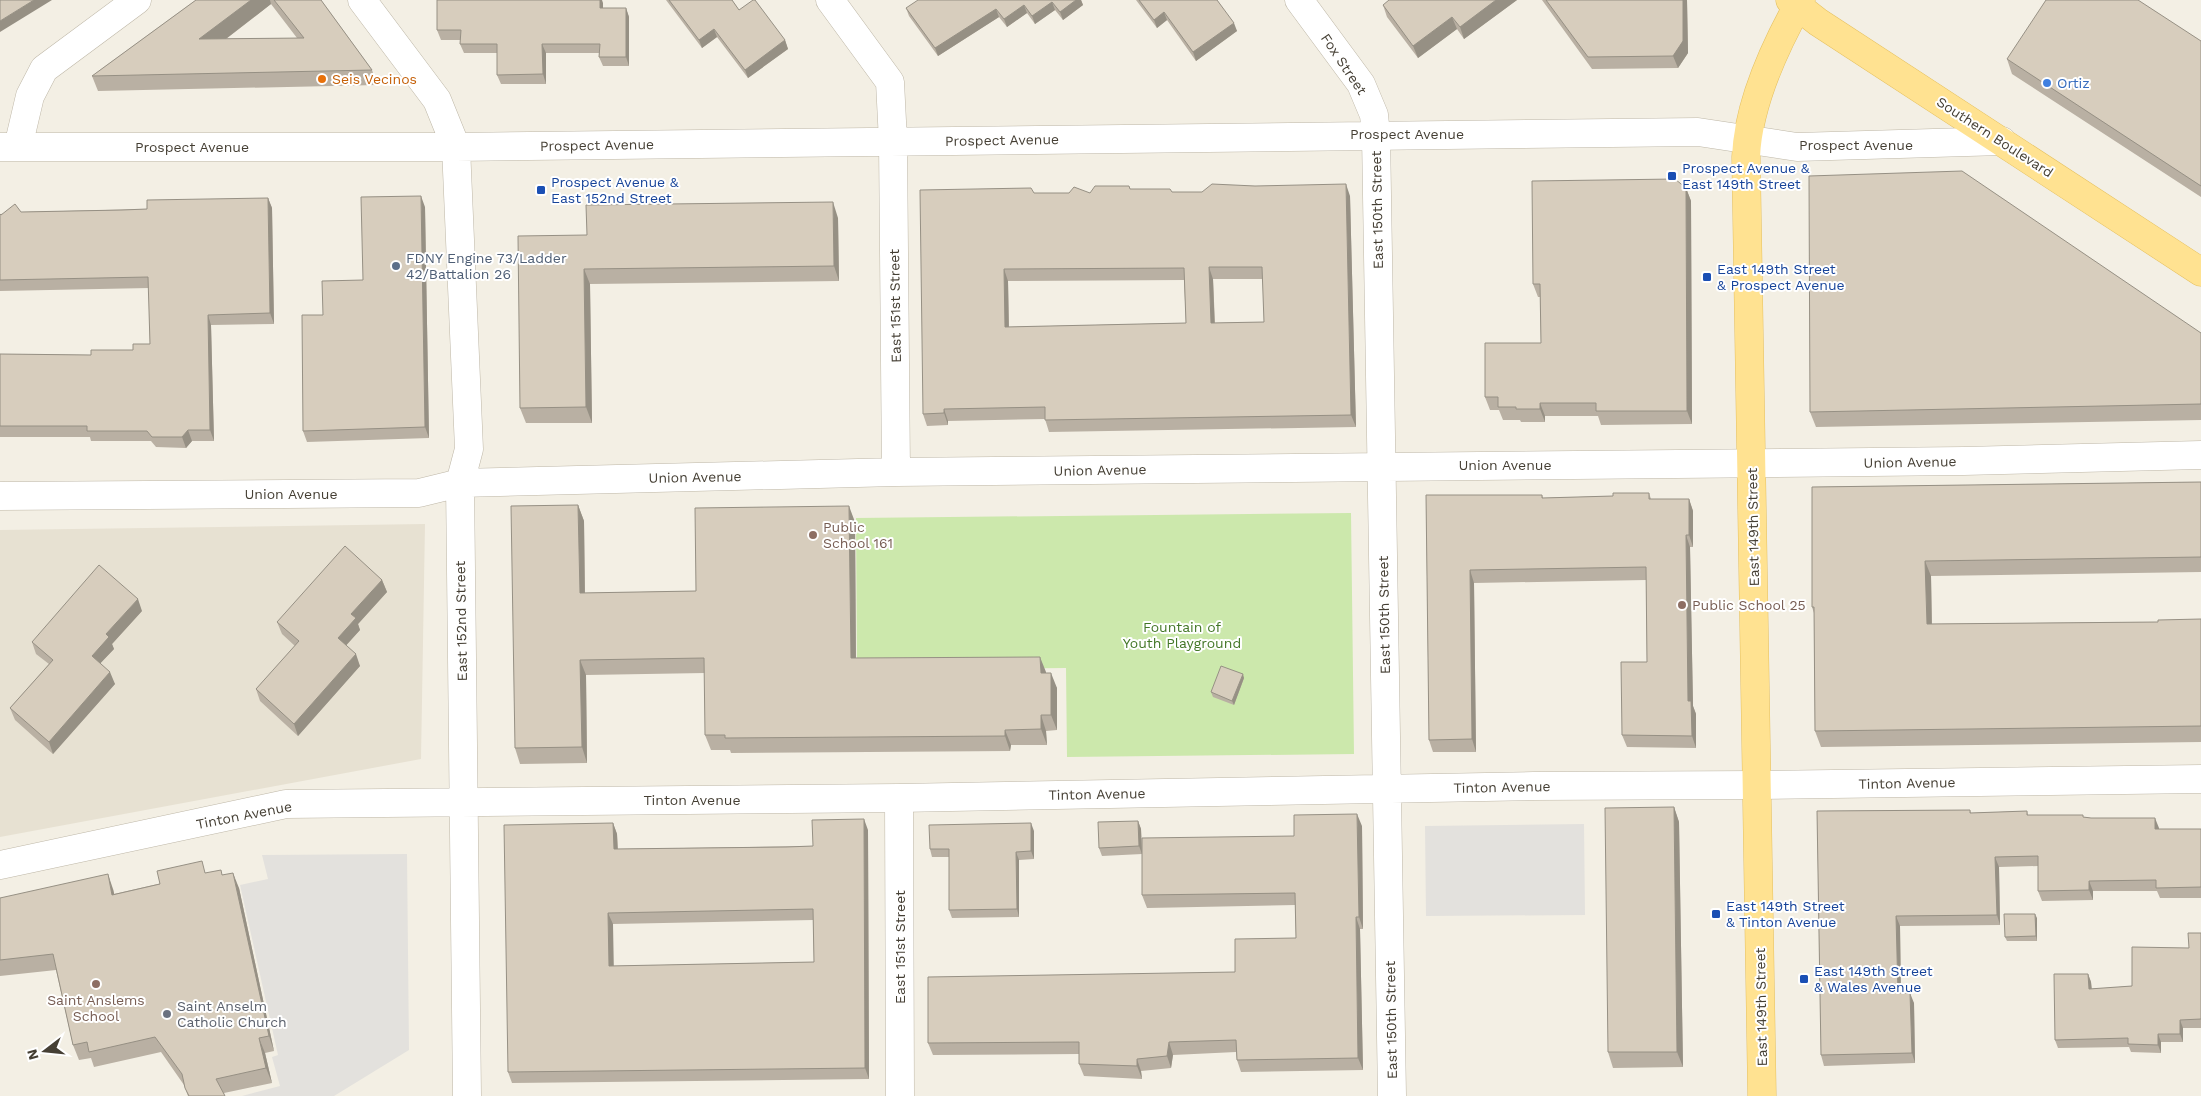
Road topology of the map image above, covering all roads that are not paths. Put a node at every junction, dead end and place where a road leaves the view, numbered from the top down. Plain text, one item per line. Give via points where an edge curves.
1 (137, 0) edge
2 (362, 0) edge
3 (830, 0) edge
4 (1299, 0) edge
5 (1796, 2) edge
6 (1376, 135) junction
7 (1747, 138) junction
8 (893, 141) junction
9 (2002, 141) junction
10 (456, 146) junction
11 (9, 147) edge
12 (2201, 272) edge
13 (2201, 455) edge
14 (1751, 464) junction
15 (1382, 466) junction
16 (896, 472) junction
17 (460, 483) junction
18 (0, 496) edge
19 (2201, 779) edge
20 (1757, 785) junction
21 (1387, 789) junction
22 (899, 798) junction
23 (464, 801) junction
24 (0, 865) edge
25 (467, 1096) edge
26 (900, 1096) edge
27 (1392, 1096) edge
28 (1762, 1096) edge

1 - 11 street via 44,69
2 - 10 street, East 152nd Street via 437,100
3 - 8 street, East 151st Street via 890,82
4 - 6 street, Fox Street via 1361,84 1374,115
5 - 7 main road, East 149th Street via 1758,94
5 - 9 main road, Southern Boulevard via 1840,37
6 - 7 street, Prospect Avenue via 1698,132
6 - 8 street, Prospect Avenue
6 - 15 street, East 150th Street
7 - 9 street, Prospect Avenue via 1797,147
7 - 14 main road, East 149th Street
8 - 10 street, Prospect Avenue
8 - 16 street, East 151st Street
9 - 12 main road, Southern Boulevard
10 - 11 street, Prospect Avenue
10 - 17 street, East 152nd Street via 469,449
13 - 14 street, Union Avenue
14 - 15 street, Union Avenue
14 - 20 main road, East 149th Street
15 - 16 street, Union Avenue
15 - 21 street, East 150th Street
16 - 17 street, Union Avenue
17 - 18 street, Union Avenue via 419,493
17 - 23 street, East 152nd Street
19 - 20 street, Tinton Avenue
20 - 21 street, Tinton Avenue
20 - 28 main road, East 149th Street
21 - 22 street, Tinton Avenue
21 - 27 street, East 150th Street
22 - 23 street, Tinton Avenue
22 - 26 street, East 151st Street
23 - 24 street, Tinton Avenue via 286,804
23 - 25 street, East 152nd Street

